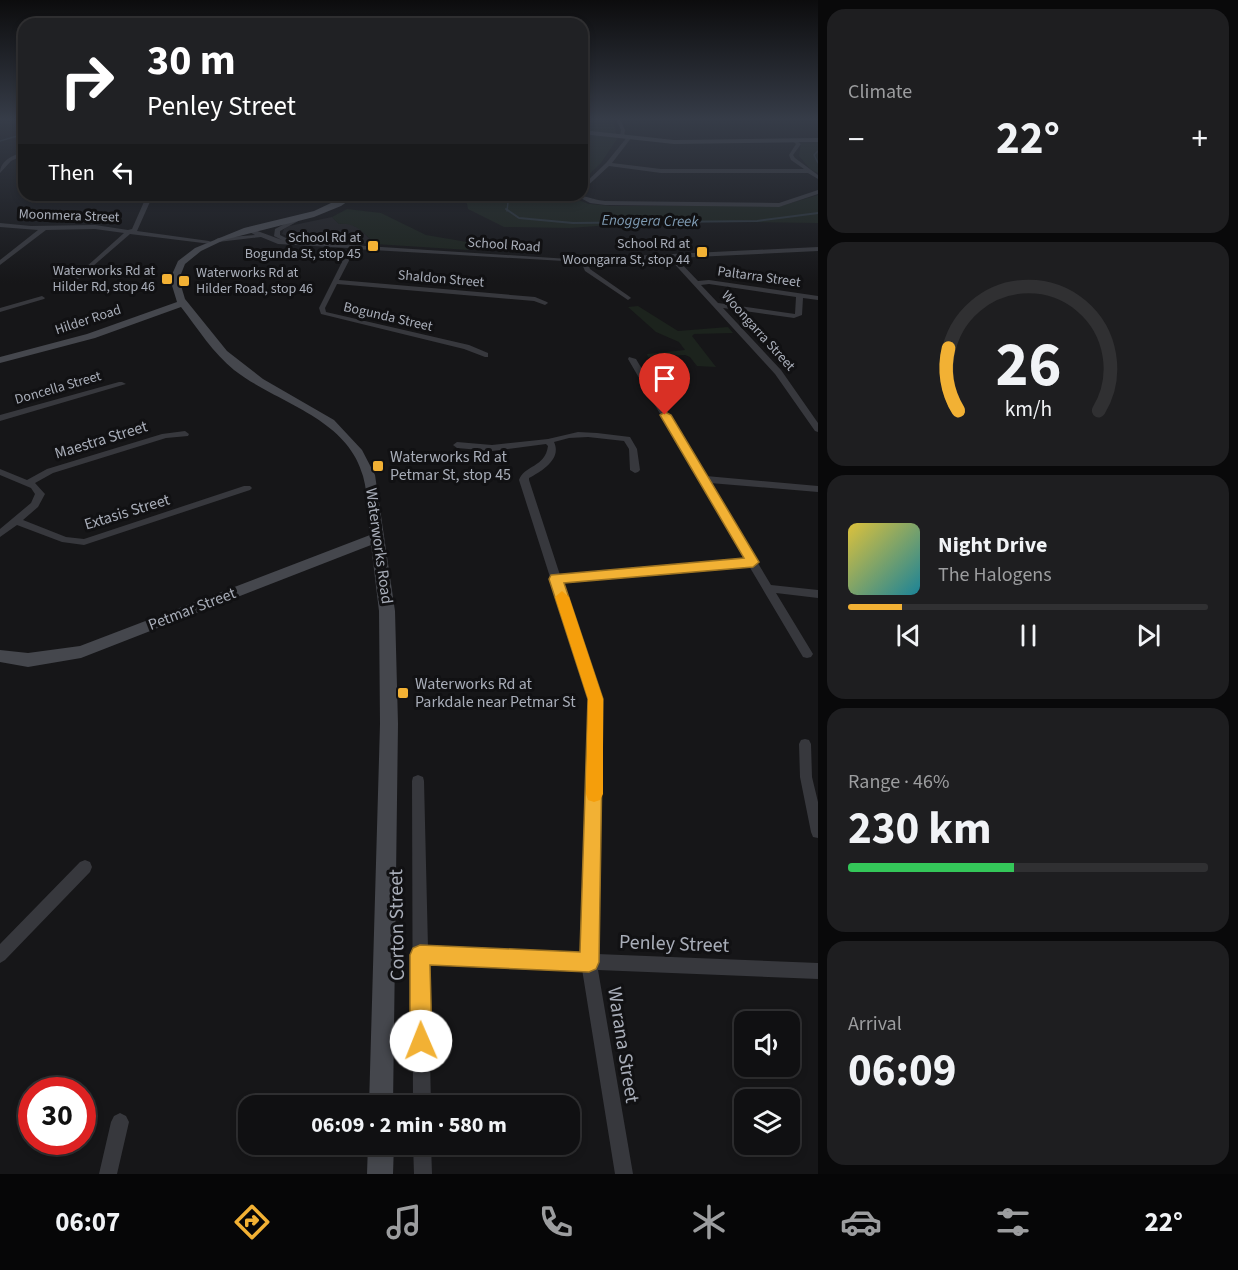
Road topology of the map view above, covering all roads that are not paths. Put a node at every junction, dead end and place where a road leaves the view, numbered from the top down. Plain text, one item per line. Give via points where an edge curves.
1 (818, 192) edge
2 (588, 200) edge
3 (147, 201) edge
4 (344, 201) edge
5 (310, 215) junction
6 (0, 225) edge
7 (44, 228) junction
8 (133, 230) junction
9 (255, 231) junction
10 (286, 240) junction
11 (212, 242) junction
12 (296, 243) junction
13 (353, 247) junction
14 (818, 249) edge
15 (671, 256) junction
16 (584, 260) junction
17 (0, 263) edge
18 (77, 278) dead end
19 (335, 282) junction
20 (696, 283) junction
21 (800, 295) junction
22 (42, 298) dead end
23 (628, 298) dead end
24 (818, 298) edge
25 (183, 303) junction
26 (544, 303) dead end
27 (717, 305) junction
28 (0, 310) edge
29 (485, 355) dead end
30 (633, 359) dead end
31 (0, 360) edge
32 (122, 384) dead end
33 (0, 418) edge
34 (818, 429) edge
35 (185, 434) dead end
36 (549, 441) junction
37 (457, 445) dead end
38 (634, 470) dead end
39 (0, 472) edge
40 (702, 479) junction
41 (28, 483) junction
42 (247, 488) dead end
43 (818, 489) edge
44 (15, 521) junction
45 (0, 534) edge
46 (379, 537) junction
47 (753, 562) junction
48 (556, 579) junction
49 (767, 588) junction
50 (818, 594) edge
51 (807, 654) dead end
52 (0, 656) edge
53 (805, 744) dead end
54 (418, 781) dead end
55 (818, 832) edge
56 (85, 867) dead end
57 (0, 955) edge
58 (420, 955) junction
59 (589, 962) junction
60 (818, 971) edge
61 (381, 1095) edge
62 (422, 1095) edge
63 (120, 1122) dead end
64 (381, 1155) edge
65 (422, 1155) edge
66 (108, 1174) edge
67 (380, 1174) edge
68 (423, 1174) edge
69 (624, 1174) edge

1 - 2 street via 779,205
3 - 8 street
4 - 5 main road, Waterworks Road
5 - 9 main road, Waterworks Road
5 - 10 street via 276,230 277,236
6 - 7 street, Moonmera Street
7 - 8 street, Moonmera Street
7 - 17 street
8 - 11 street, Moonmera Street
8 - 18 street
9 - 10 street, School Road
9 - 11 main road, Waterworks Road
9 - 12 street, School Road via 276,242
10 - 12 street, School Road
11 - 25 main road, Waterworks Road via 188,257 177,271 176,291
12 - 13 street, School Road
13 - 16 street, School Road
13 - 19 street, Bogunda Street
14 - 15 street, School Road
15 - 16 street, School Road
15 - 20 street, Woongarra Street
16 - 23 street via 587,270
19 - 26 street, Shaldon Street via 535,299
19 - 29 street, Bogunda Street via 322,313 466,347
20 - 21 street, Paltarra Street
20 - 27 street, Woongarra Street
21 - 24 street, Paltarra Street
21 - 27 street via 798,315 794,316
22 - 28 street
25 - 31 main road, Hilder Road via 92,336
25 - 46 main road, Waterworks Road via 231,361 315,411 348,438 369,475
27 - 34 street, Woongarra Street via 778,372
30 - 40 street
32 - 33 street, Doncella Street
35 - 41 street, Maestra Street via 165,436 69,465
36 - 37 street via 492,448
36 - 38 street via 585,433 627,439 633,449
36 - 48 street, Warana Street via 549,458 524,480
39 - 41 street
40 - 43 street
40 - 47 street
41 - 44 street via 38,489 38,500
42 - 44 street, Extasis Street via 84,542 65,540
44 - 45 street
46 - 52 main road, Petmar Street via 81,652 28,660
46 - 61 main road, Waterworks Road via 387,611 389,724
47 - 48 street
47 - 49 street
48 - 59 street, Warana Street via 595,699
49 - 50 street
49 - 51 street
53 - 55 street via 806,777
54 - 58 street, Corton Street
56 - 57 street
58 - 59 street, Penley Street
58 - 62 street, Corton Street
59 - 60 street, Penley Street
59 - 69 street, Warana Street
63 - 66 street
64 - 67 main road
65 - 68 street

